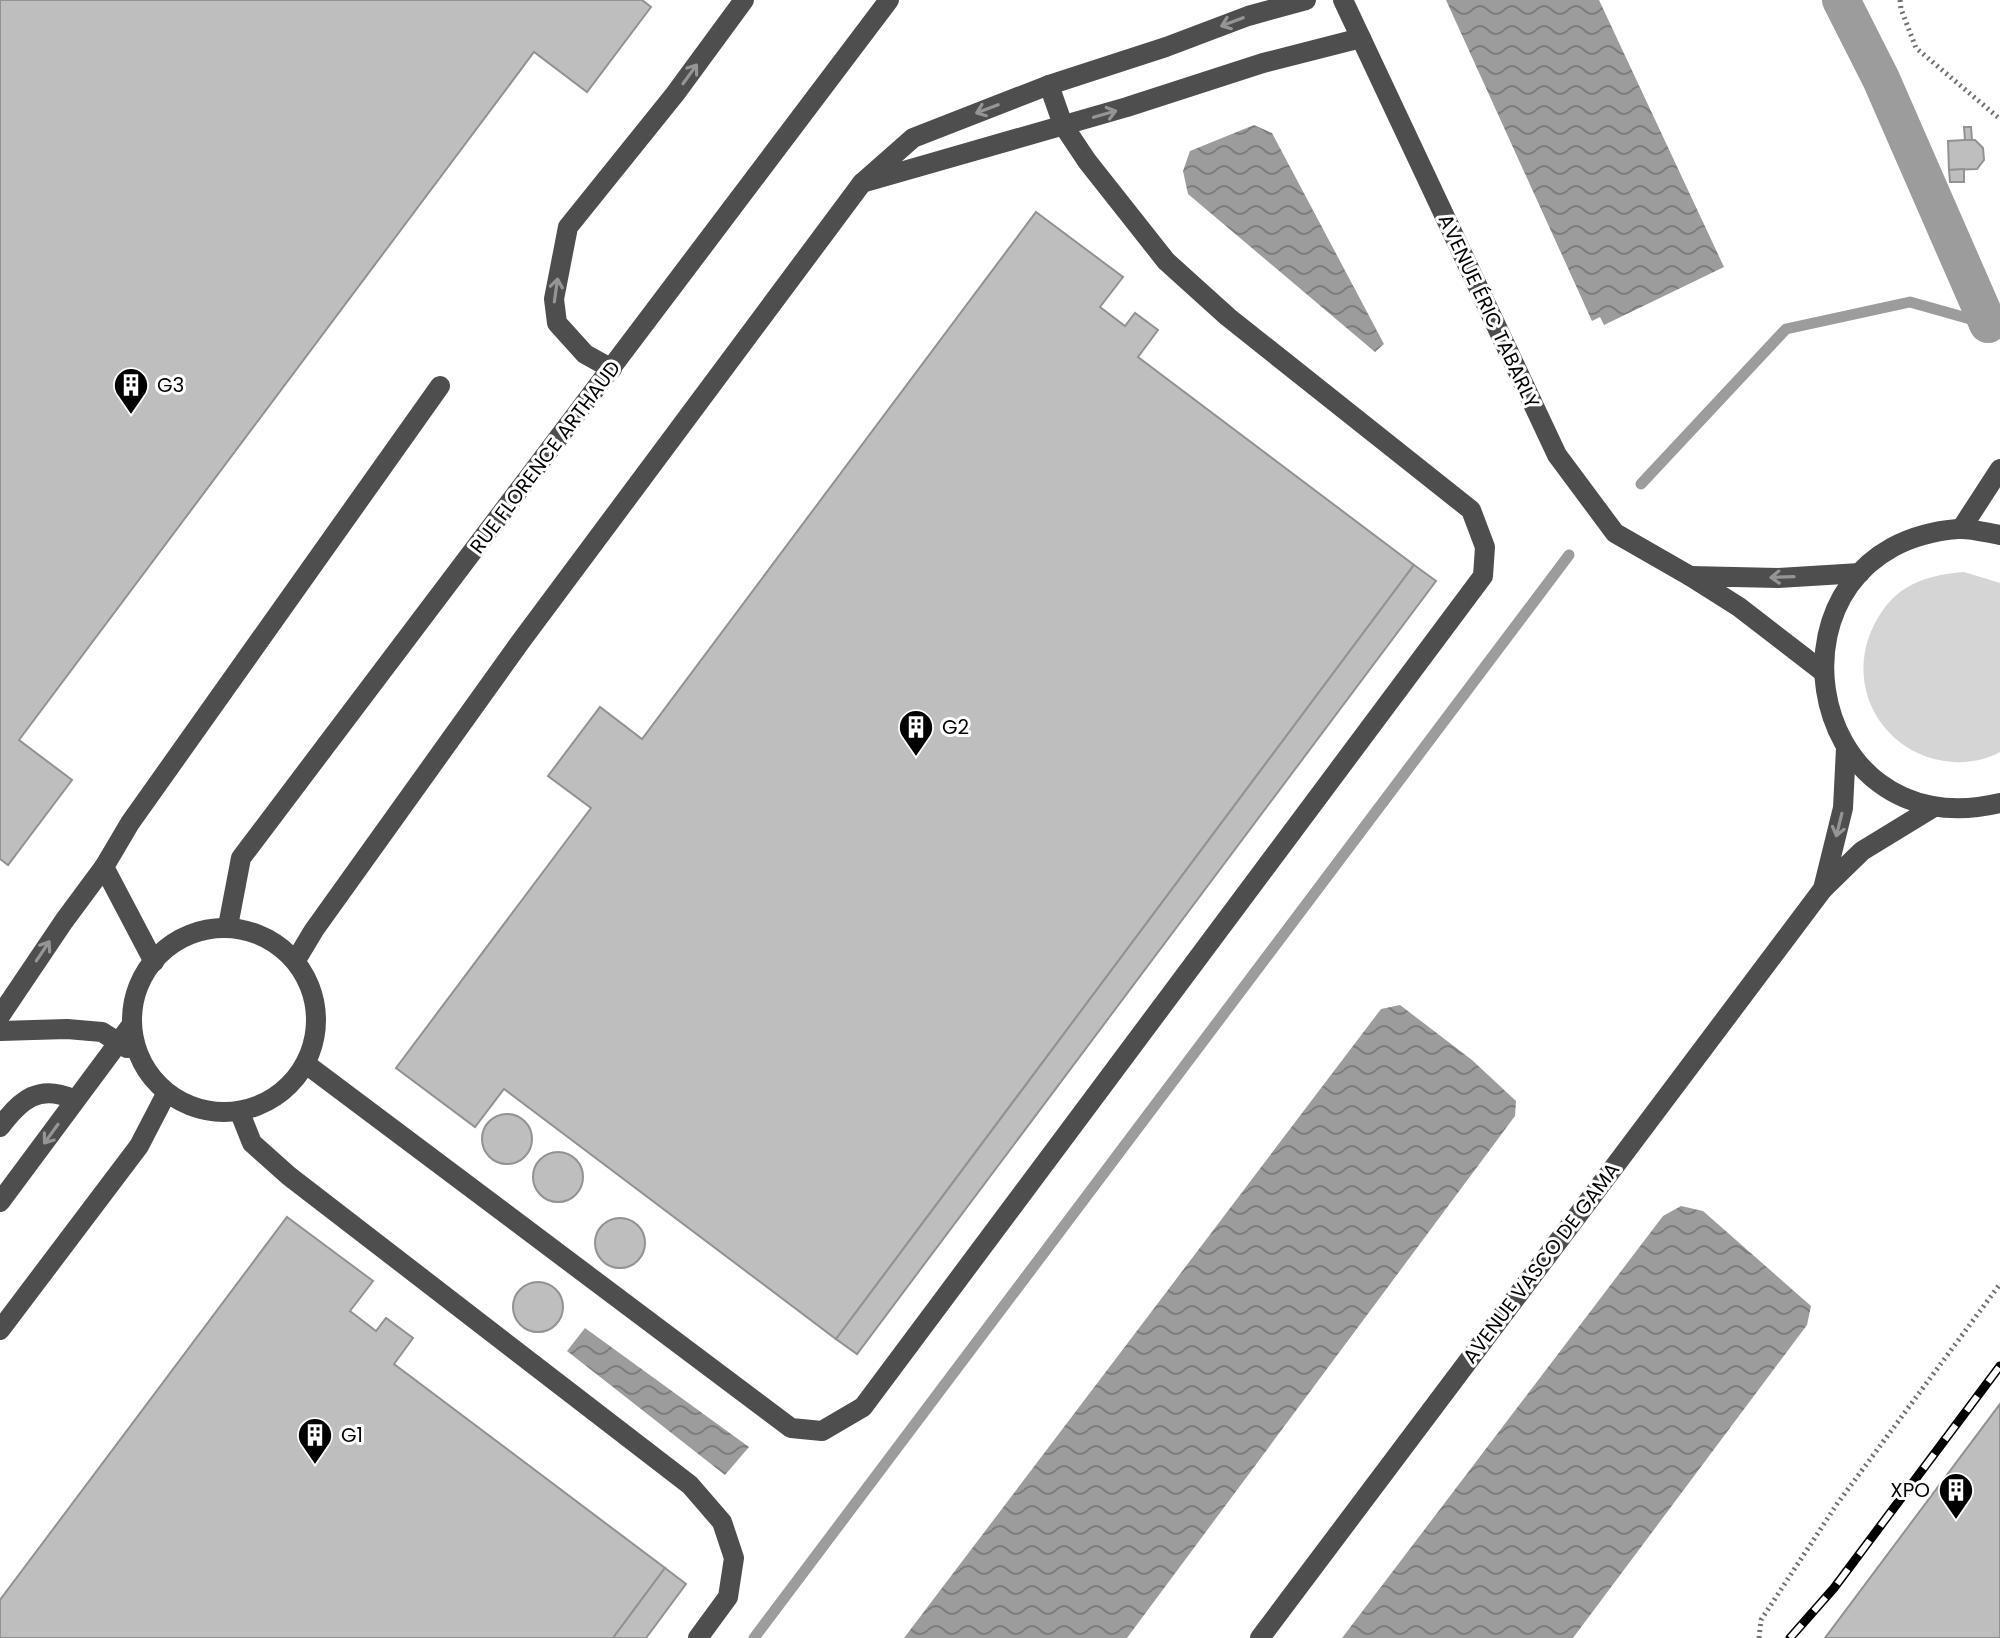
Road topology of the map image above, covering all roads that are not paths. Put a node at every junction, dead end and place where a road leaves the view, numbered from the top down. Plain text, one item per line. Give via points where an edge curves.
1 (744, 0) edge
2 (889, 0) edge
3 (1306, 0) edge
4 (1343, 0) edge
5 (1361, 38) junction
6 (1049, 85) junction
7 (1063, 125) junction
8 (862, 183) junction
9 (612, 369) junction
10 (440, 386) dead end
11 (2000, 469) edge
12 (1961, 529) junction
13 (2000, 535) edge
14 (1860, 573) junction
15 (1690, 576) junction
16 (1822, 671) junction
17 (1846, 748) junction
18 (2000, 803) edge
19 (1934, 807) junction
20 (104, 867) junction
21 (1823, 889) junction
22 (228, 926) junction
23 (296, 960) junction
24 (154, 962) junction
25 (0, 1016) edge
26 (0, 1031) edge
27 (124, 1034) junction
28 (306, 1064) junction
29 (166, 1094) junction
30 (73, 1099) junction
31 (240, 1113) junction
32 (0, 1127) edge
33 (0, 1202) edge
34 (0, 1330) edge
35 (698, 1638) edge
36 (1260, 1638) edge

9 -> 1 street via 585,354 557,323 554,299 568,227
2 - 9 street, RUE FLORENCE ARTHAUD
3 -> 6 street
4 - 5 street, AVENUE ÉRIC TABARLY
7 -> 5 street
5 - 15 street, AVENUE ÉRIC TABARLY via 1557,455 1615,533
6 - 7 street
6 -> 8 street via 913,138
7 - 8 street
7 - 28 street via 1166,261 1228,317 1471,510 1485,547 1483,576 863,1407 822,1431 791,1428
8 - 23 street via 512,652
9 - 22 street, RUE FLORENCE ARTHAUD via 241,858
10 - 20 street
11 - 12 street
12 - 13 street
12 - 14 street via 1924,534 1889,550
14 -> 15 street, AVENUE ÉRIC TABARLY
14 - 16 street via 1839,602 1826,635
15 - 16 street, AVENUE ÉRIC TABARLY
16 - 17 street via 1828,711
17 - 19 street via 1869,775 1900,795
17 -> 21 street via 1843,808
18 - 19 street via 1974,809
19 - 21 street via 1862,851
20 - 24 street
25 -> 20 street
21 - 36 street, AVENUE VASCO DE GAMA
22 - 23 street via 266,936
22 - 24 street via 189,933
23 - 28 street via 314,995 317,1034
24 - 27 street via 136,988
26 - 27 street
27 - 29 street
27 - 30 street
28 - 31 street via 276,1098
29 - 31 street via 201,1111
29 - 34 street via 139,1146
30 - 32 street via 56,1091 35,1094
30 -> 33 street
31 - 35 street via 252,1143 289,1176 690,1485 706,1503 722,1522 734,1558 728,1597

